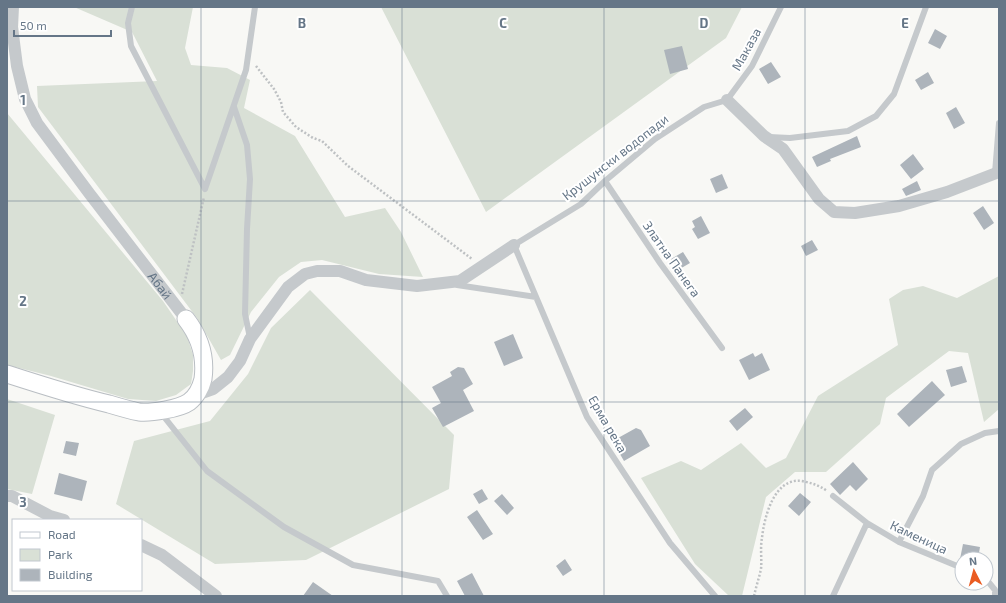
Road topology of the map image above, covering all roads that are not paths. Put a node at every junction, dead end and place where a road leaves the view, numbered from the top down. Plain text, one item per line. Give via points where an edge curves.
1 (13, 7) edge
2 (132, 7) edge
3 (255, 7) edge
4 (781, 7) edge
5 (926, 7) edge
6 (727, 100) junction
7 (234, 107) junction
8 (999, 123) edge
9 (764, 136) junction
10 (997, 172) edge
11 (606, 181) junction
12 (514, 245) junction
13 (446, 283) junction
14 (536, 297) junction
15 (182, 315) joint
16 (250, 339) junction
17 (722, 348) dead end
18 (7, 374) edge
19 (196, 395) junction
20 (159, 411) junction
21 (999, 431) edge
22 (7, 496) edge
23 (833, 496) road end
24 (60, 519) edge
25 (868, 523) junction
26 (899, 542) junction
27 (142, 545) edge
28 (954, 565) edge
29 (216, 596) edge
30 (447, 596) edge
31 (715, 596) edge
32 (833, 596) edge

1 - 15 street, Абай via 12,27 17,66 25,99 37,123
2 - 7 lane via 128,23 130,46 206,189
3 - 7 lane via 246,70
4 - 6 lane, Маказа via 752,66
5 - 9 lane via 894,94 876,116 848,131 790,138
6 - 9 street
6 - 11 lane, Крушунски водопади via 704,107 655,139
7 - 16 lane via 247,145 250,178 245,314
8 - 10 lane
9 - 10 street via 783,149 819,199 834,212 855,213 899,206 947,192
11 - 12 lane, Крушунски водопади via 581,204
11 - 17 lane, Златна Панега via 660,263
12 - 13 street, Крушунски водопади via 460,281
12 - 14 lane, Ерма река
13 - 14 lane
13 - 16 street, Крушунски водопади via 417,286 366,280 340,271 305,274 288,287
14 - 31 lane, Ерма река via 587,417 670,543
15 - 19 street, Абай via 194,329 203,353 204,372
16 - 19 street, Крушунски водопади via 240,361 228,377 213,389
18 - 20 street via 139,412
19 - 20 street via 188,403
20 - 30 lane via 207,471 284,527 353,565 438,581
21 - 26 lane via 985,433 961,444 932,470 923,496
22 - 24 street
23 - 25 lane, Каменица
25 - 26 lane, Каменица
25 - 32 lane
26 - 28 lane, Каменица
27 - 29 street via 162,555

